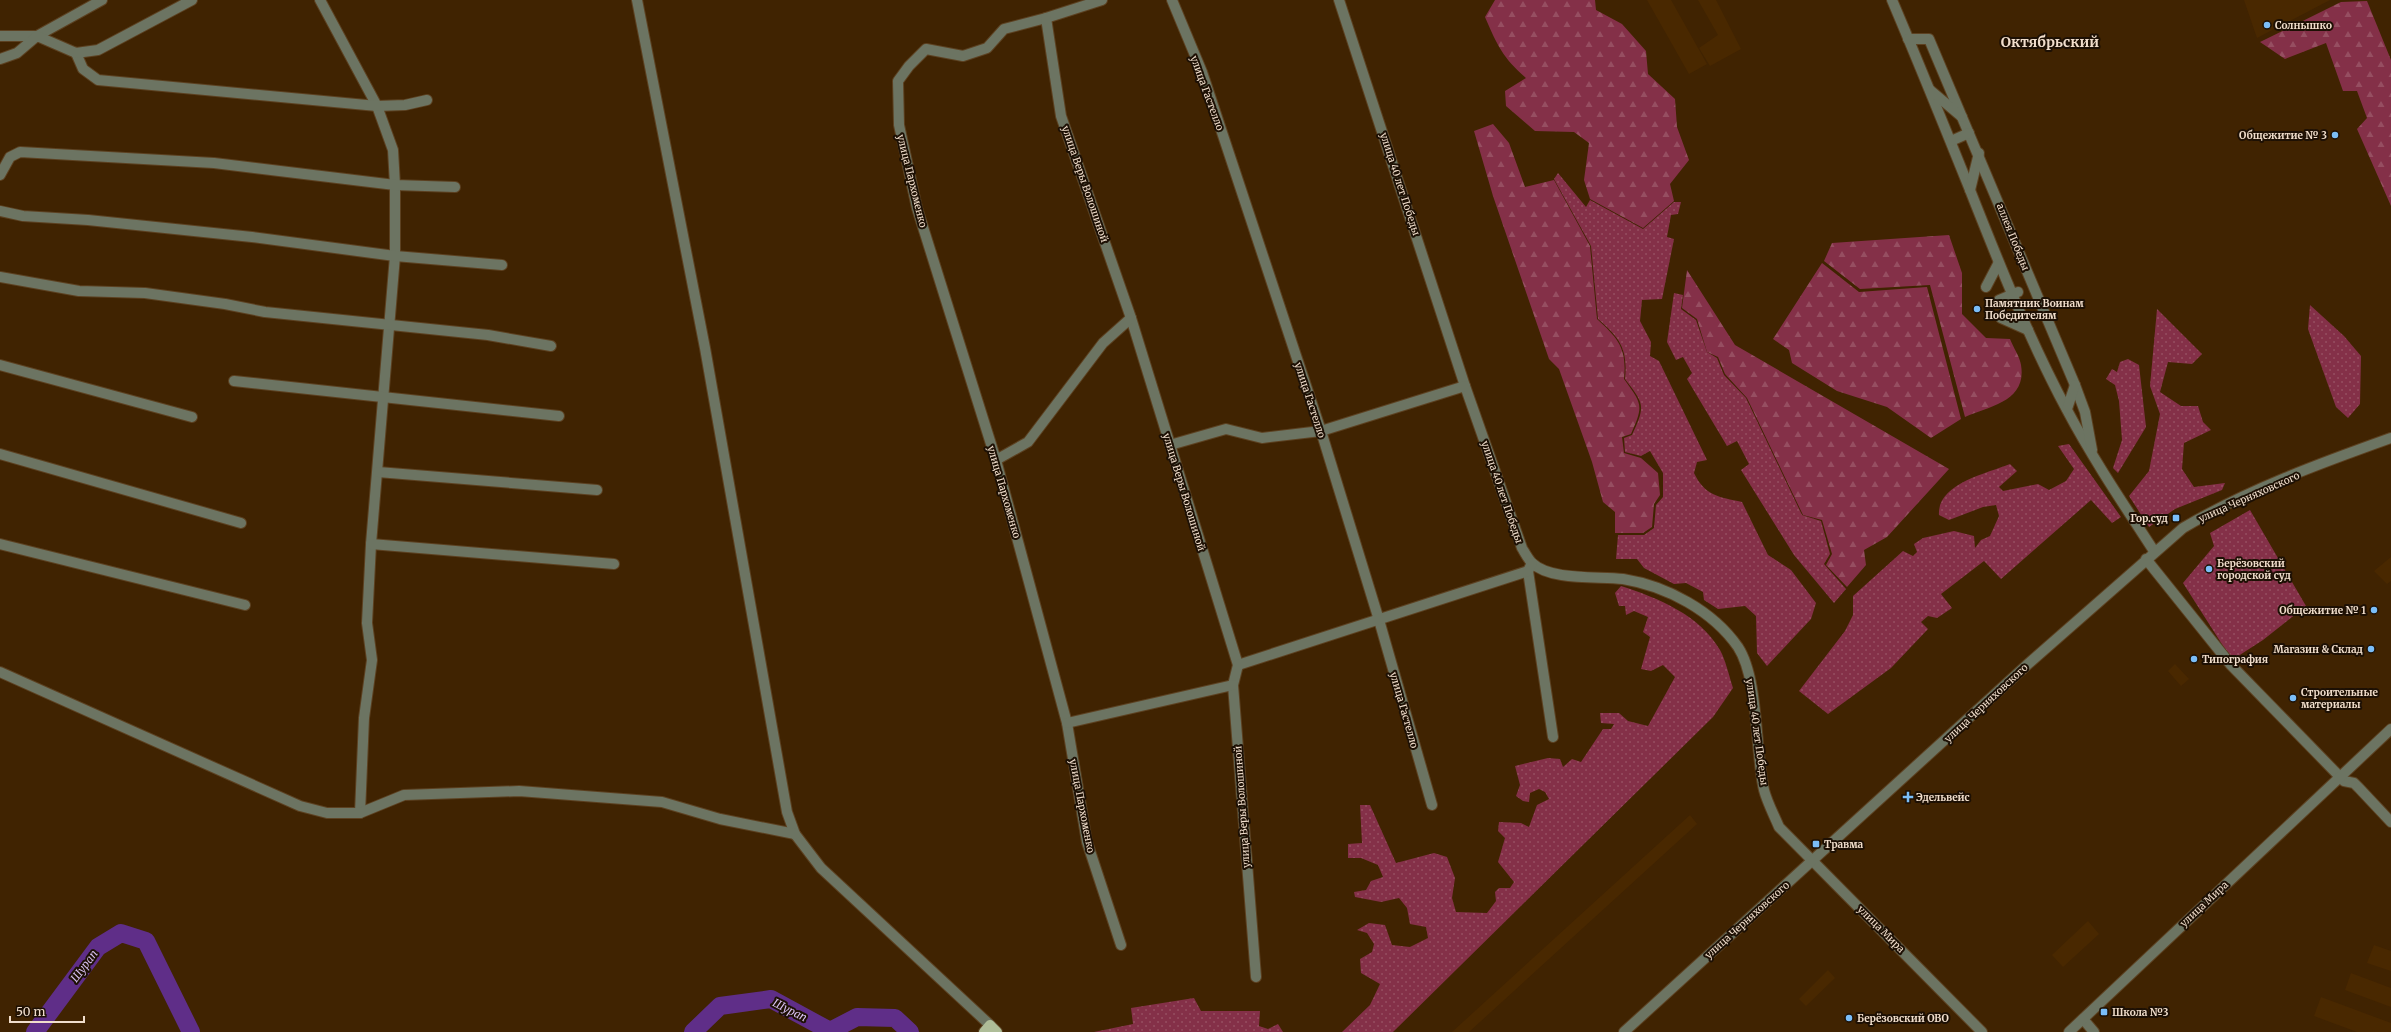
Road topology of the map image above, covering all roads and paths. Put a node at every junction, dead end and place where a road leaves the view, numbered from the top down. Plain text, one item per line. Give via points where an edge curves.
1 (102, 0) edge
2 (192, 0) edge
3 (320, 0) edge
4 (637, 0) edge
5 (1102, 0) edge
6 (1172, 0) edge
7 (1339, 0) edge
8 (1892, 0) edge
9 (1046, 18) junction
10 (0, 36) edge
11 (37, 36) junction
12 (1908, 39) junction
13 (76, 53) junction
14 (0, 59) edge
15 (1929, 90) junction
16 (427, 100) dead end
17 (377, 106) junction
18 (1964, 118) junction
19 (1969, 133) junction
20 (1951, 141) junction
21 (1979, 153) junction
22 (0, 175) edge
23 (395, 185) junction
24 (455, 187) dead end
25 (1970, 190) junction
26 (0, 211) edge
27 (396, 256) junction
28 (1998, 264) junction
29 (502, 265) dead end
30 (0, 277) edge
31 (1986, 287) dead end
32 (2015, 293) junction
33 (1999, 300) dead end
34 (1131, 318) junction
35 (2001, 318) dead end
36 (390, 325) junction
37 (2028, 330) junction
38 (551, 346) dead end
39 (0, 365) edge
40 (234, 381) dead end
41 (2075, 385) junction
42 (1465, 386) junction
43 (385, 398) junction
44 (2066, 409) junction
45 (559, 416) dead end
46 (192, 417) dead end
47 (1321, 432) junction
48 (2391, 438) edge
49 (1170, 445) junction
50 (0, 454) edge
51 (2094, 458) junction
52 (996, 460) junction
53 (378, 472) junction
54 (598, 490) dead end
55 (241, 523) dead end
56 (0, 544) edge
57 (371, 544) junction
58 (2154, 551) junction
59 (2146, 559) junction
60 (614, 564) dead end
61 (1530, 567) junction
62 (245, 605) dead end
63 (1379, 620) junction
64 (1238, 665) junction
65 (0, 672) edge
66 (1233, 685) junction
67 (1067, 723) junction
68 (2391, 729) edge
69 (1553, 738) dead end
70 (2340, 777) junction
71 (1432, 805) dead end
72 (360, 813) junction
73 (2391, 822) edge
74 (796, 834) junction
75 (1812, 861) junction
76 (1121, 945) dead end
77 (1256, 977) dead end
78 (2083, 1019) junction
79 (990, 1030) edge
80 (1624, 1032) edge
81 (1982, 1032) edge
82 (2069, 1032) edge
83 (2094, 1032) edge

1 - 11 street
2 - 13 street via 98,50
3 - 17 street
4 - 74 street via 705,348 782,786 787,812
5 - 9 street
6 - 47 street, улица Гастелло via 1202,72
7 - 42 street, улица 40 лет Победы
8 - 12 street
9 - 34 street, улица Веры Волошиной via 1061,116
9 - 52 street, улица Пархоменко via 1004,29 987,48 963,56 926,49 898,81 899,125 917,208
10 - 11 street
11 - 13 street
11 - 14 street via 17,53
12 - 15 street
12 - 18 street, аллея Победы via 1930,39
13 - 17 street via 83,69 98,80
15 - 18 street
15 - 20 street
16 - 17 street via 405,105
17 - 23 street via 393,150
18 - 19 street, аллея Победы
19 - 20 street
19 - 21 street, аллея Победы
20 - 25 street
21 - 25 street
21 - 41 street, аллея Победы
22 - 23 street via 10,157 20,152 214,163
23 - 24 street
23 - 27 street
25 - 28 street
26 - 27 street via 23,216 252,237
27 - 29 street
27 - 36 street
28 - 31 street
28 - 32 street
30 - 36 street via 79,291 144,293 265,312
32 - 33 street
32 - 37 street
34 - 49 street, улица Веры Волошиной
34 - 52 street via 1103,343 1028,442
35 - 37 street
36 - 38 street via 488,335
36 - 43 street
37 - 44 street
39 - 46 street
40 - 43 street
41 - 44 street
41 - 51 street, аллея Победы via 2085,412
42 - 47 street
42 - 61 street, улица 40 лет Победы
43 - 45 street
43 - 53 street
44 - 51 street
47 - 49 street via 1262,438 1226,429
47 - 63 street, улица Гастелло
48 - 58 street, улица Черняховского via 2211,511 2183,528
49 - 64 street, улица Веры Волошиной
50 - 55 street
51 - 58 street
52 - 67 street, улица Пархоменко
53 - 54 street
53 - 57 street
56 - 62 street
57 - 60 street
57 - 72 street via 367,623 372,660 364,718
58 - 59 street, улица Черняховского
59 - 70 street via 2231,665
59 - 75 street, улица Черняховского
61 - 63 street
61 - 69 street
61 - 75 street, улица 40 лет Победы via 1559,574 1624,579 1662,590 1690,603 1717,623 1738,648 1749,673 1764,790 1779,827
63 - 64 street
63 - 71 street, улица Гастелло
64 - 66 street, улица Веры Волошиной
65 - 72 street via 300,806 327,813
66 - 67 street
66 - 77 street, улица Веры Волошиной
67 - 76 street, улица Пархоменко via 1087,842
68 - 70 street, улица Мира
70 - 73 street via 2360,788
70 - 78 street, улица Мира
72 - 74 street via 404,795 519,791 662,802 720,819
74 - 79 street via 821,868
75 - 80 street, улица Черняховского
75 - 81 street, улица Мира
78 - 82 street, улица Мира
78 - 83 street

